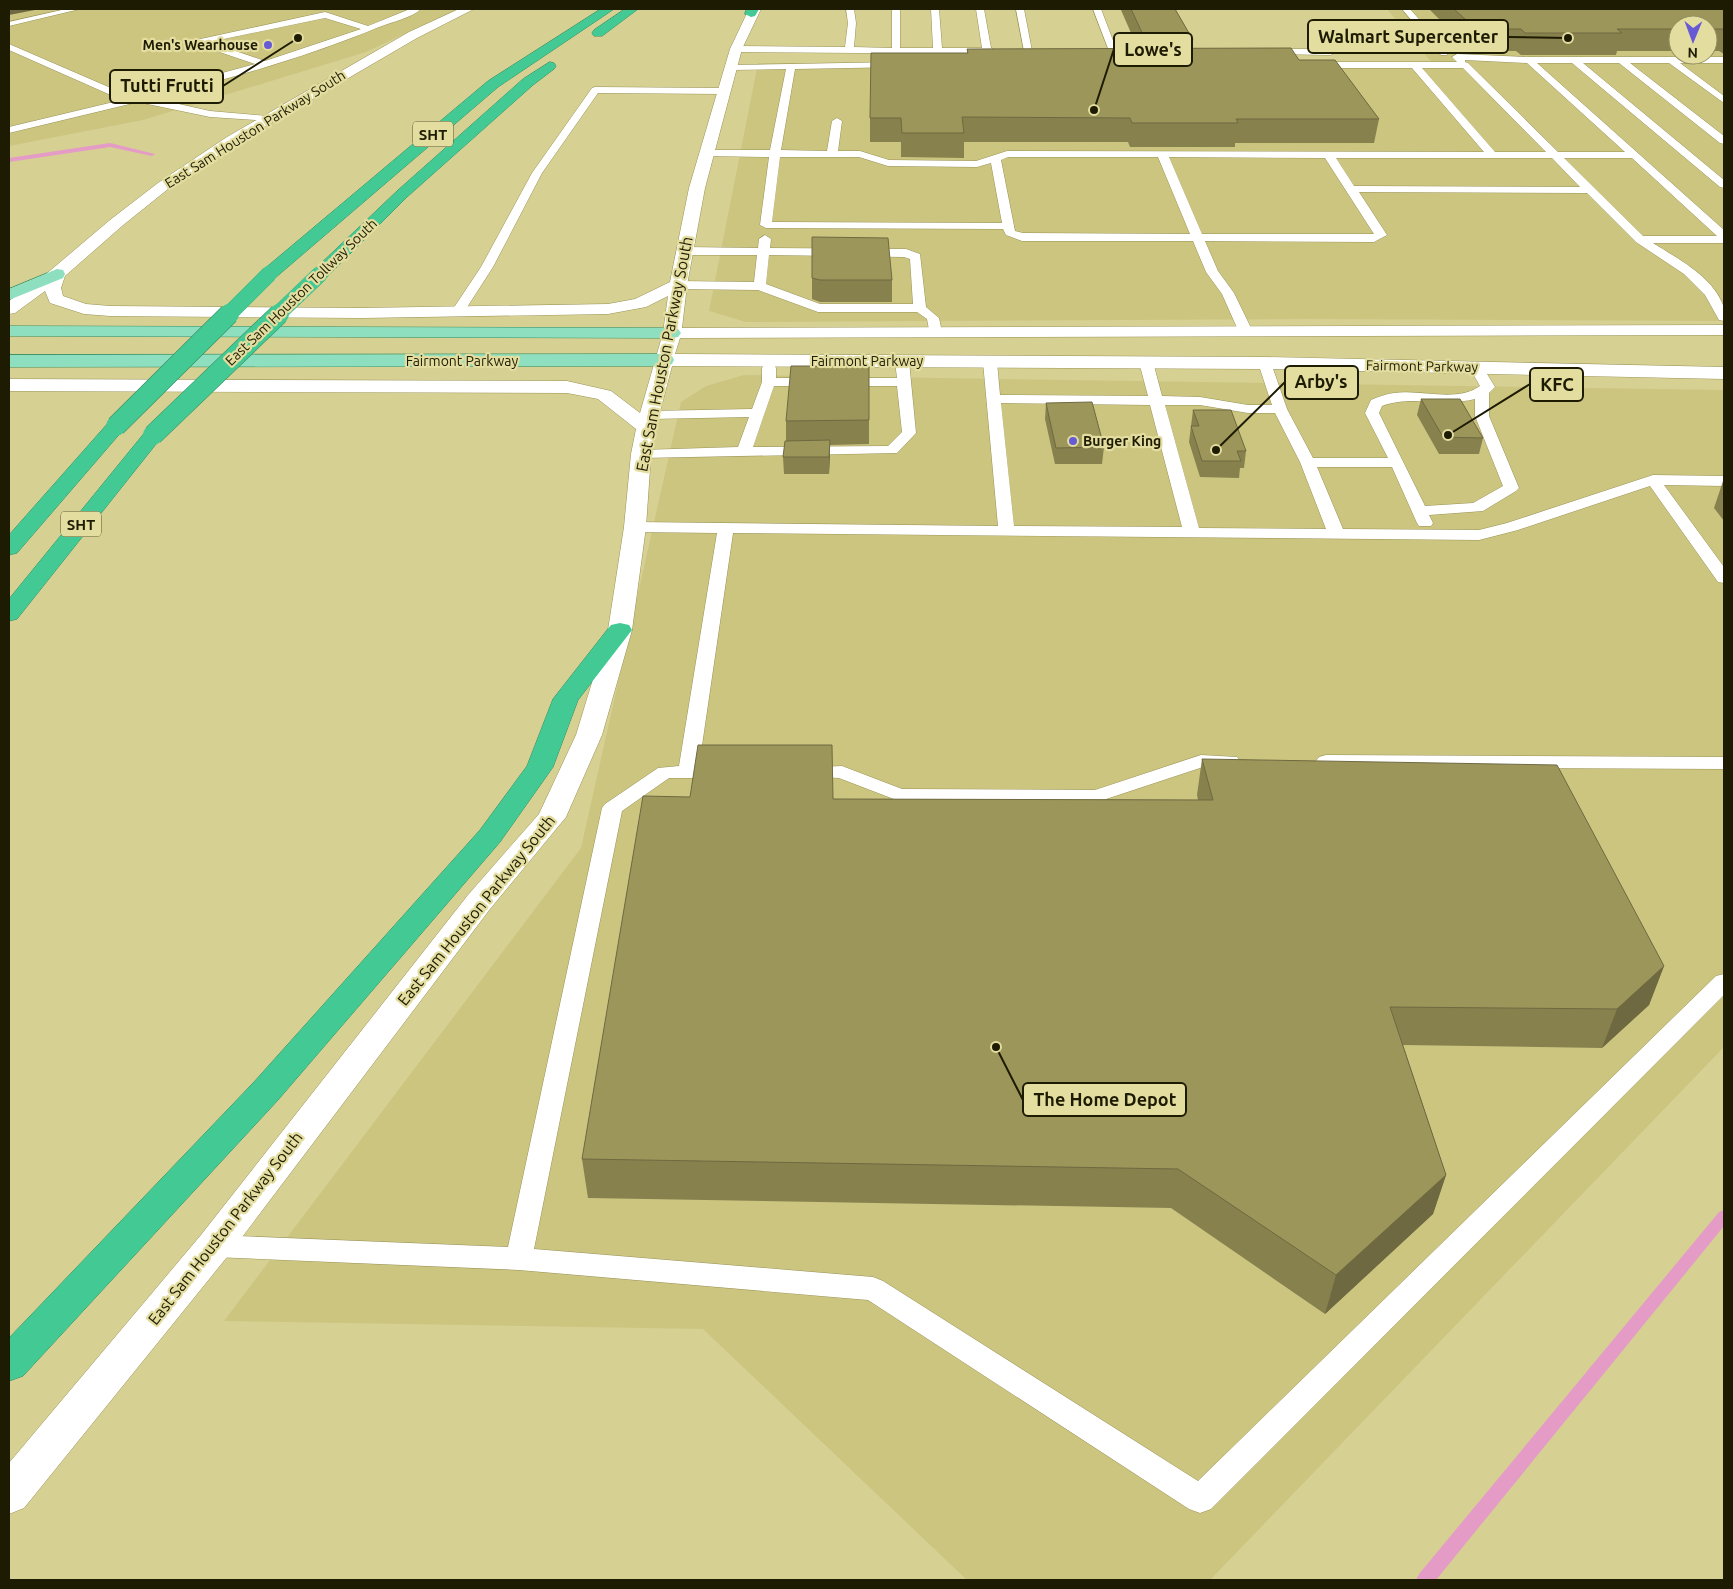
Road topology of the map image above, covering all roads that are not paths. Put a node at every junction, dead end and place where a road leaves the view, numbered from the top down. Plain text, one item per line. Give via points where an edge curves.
1 (76, 9) edge
2 (417, 9) edge
3 (468, 9) edge
4 (608, 9) edge
5 (632, 9) edge
6 (850, 9) edge
7 (896, 9) edge
8 (935, 9) edge
9 (980, 9) edge
10 (1020, 9) edge
11 (1097, 9) edge
12 (1406, 9) edge
13 (753, 10) edge
14 (9, 24) edge
15 (370, 29) junction
16 (584, 43) dead end
17 (9, 47) edge
18 (736, 49) junction
19 (849, 50) junction
20 (896, 50) junction
21 (938, 50) junction
22 (987, 51) junction
23 (1004, 51) edge
24 (1029, 51) edge
25 (1114, 51) edge
26 (1260, 52) edge
27 (1337, 52) dead end
28 (1435, 53) dead end
29 (560, 60) dead end
30 (1529, 60) junction
31 (1574, 60) junction
32 (1621, 60) junction
33 (1668, 60) edge
34 (264, 64) junction
35 (1296, 65) edge
36 (1415, 65) junction
37 (1465, 65) junction
38 (1678, 65) edge
39 (791, 66) junction
40 (910, 66) edge
41 (732, 67) junction
42 (723, 91) junction
43 (143, 99) junction
44 (1724, 100) edge
45 (267, 119) junction
46 (837, 121) dead end
47 (11, 128) edge
48 (1724, 141) edge
49 (706, 153) junction
50 (775, 154) junction
51 (832, 154) junction
52 (1162, 154) junction
53 (1328, 154) junction
54 (1492, 155) junction
55 (1554, 155) junction
56 (1634, 155) junction
57 (995, 158) junction
58 (1724, 185) edge
59 (1351, 189) junction
60 (1589, 190) junction
61 (766, 225) junction
62 (1008, 226) junction
63 (1724, 237) edge
64 (1196, 238) junction
65 (1640, 240) junction
66 (685, 251) junction
67 (764, 252) junction
68 (57, 274) junction
69 (678, 285) junction
70 (760, 286) junction
71 (9, 295) edge
72 (818, 308) junction
73 (920, 308) junction
74 (9, 309) edge
75 (457, 312) junction
76 (1724, 317) edge
77 (1522, 329) junction
78 (1244, 330) junction
79 (1724, 330) edge
80 (9, 331) edge
81 (818, 332) junction
82 (935, 332) junction
83 (672, 333) junction
84 (665, 360) junction
85 (769, 361) junction
86 (902, 361) junction
87 (9, 362) edge
88 (990, 362) junction
89 (1033, 362) junction
90 (1146, 362) junction
91 (1265, 362) junction
92 (1476, 367) junction
93 (1724, 372) edge
94 (769, 382) junction
95 (904, 382) junction
96 (9, 385) edge
97 (1482, 394) junction
98 (994, 399) junction
99 (1156, 400) junction
100 (1280, 409) junction
101 (758, 413) junction
102 (645, 432) junction
103 (744, 450) junction
104 (1308, 462) junction
105 (1398, 463) junction
106 (1653, 480) junction
107 (1724, 481) edge
108 (1420, 512) junction
109 (635, 528) junction
110 (726, 529) junction
111 (1007, 531) junction
112 (1192, 532) junction
113 (1337, 534) junction
114 (1431, 535) junction
115 (9, 548) edge
116 (1724, 578) edge
117 (9, 614) edge
118 (620, 630) junction
119 (1247, 761) edge
120 (1303, 761) edge
121 (1724, 763) edge
122 (688, 772) junction
123 (738, 772) edge
124 (788, 772) edge
125 (1724, 982) edge
126 (214, 1246) junction
127 (519, 1259) junction
128 (9, 1364) edge
129 (9, 1494) edge

1 - 14 lane
2 - 15 lane
3 - 45 main road, East Sam Houston Parkway South via 396,44
4 - 115 highway, East Sam Houston Tollway South / SHT, bridge via 493,84 269,274 116,426
5 - 16 highway
6 - 19 lane
7 - 20 lane
8 - 21 lane
9 - 22 lane
10 - 24 lane
11 - 25 lane
12 - 28 lane via 1444,53
13 - 18 main road, East Sam Houston Parkway South
15 - 34 lane
15 - 34 lane via 325,15 199,42
17 - 43 lane via 125,98
18 - 19 lane
18 - 41 main road, East Sam Houston Parkway South
19 - 20 lane
20 - 21 lane
21 - 22 lane
22 - 23 lane
26 - 27 lane
29 - 117 highway, East Sam Houston Tollway South / SHT, bridge via 528,82 402,194 153,435
30 - 31 lane
30 - 37 lane via 1457,57
30 - 56 lane
31 - 32 lane
31 - 58 lane
32 - 33 lane
32 - 48 lane
34 - 43 lane
35 - 36 lane
36 - 37 lane
36 - 54 lane
37 - 55 lane
38 - 44 lane
39 - 40 lane
39 - 41 lane
39 - 50 lane
41 - 42 main road, East Sam Houston Parkway South
42 - 49 main road, East Sam Houston Parkway South
42 - 75 lane via 595,90 537,173 487,267
43 - 45 lane via 210,114
43 - 47 lane
45 - 68 main road, East Sam Houston Parkway South via 163,186
46 - 51 lane
49 - 50 lane
49 - 66 main road, East Sam Houston Parkway South
50 - 51 lane
50 - 61 lane
51 - 57 lane via 860,154 888,164 977,164
52 - 53 lane
52 - 57 lane via 1007,154
52 - 64 lane
53 - 54 lane
53 - 59 lane
54 - 55 lane
55 - 56 lane
55 - 60 lane
56 - 63 lane
57 - 62 lane
59 - 60 lane
59 - 64 lane via 1381,235 1374,238
60 - 65 lane
61 - 62 lane
61 - 67 lane
62 - 64 lane via 1010,233 1022,237
63 - 65 lane
64 - 78 lane via 1212,272 1228,293
65 - 76 lane via 1688,271 1710,293
66 - 67 lane
66 - 69 main road, East Sam Houston Parkway South
67 - 70 lane
67 - 73 lane via 906,252 916,257
68 - 71 main road
68 - 74 main road, East Sam Houston Parkway South
68 - 75 main road via 52,288 56,299 84,309
69 - 70 lane
69 - 75 main road via 640,303 608,310
69 - 83 main road, East Sam Houston Parkway South
70 - 72 lane
72 - 73 lane
72 - 81 lane
73 - 82 lane via 933,318
77 - 78 main road, Fairmont Parkway
77 - 79 main road, Fairmont Parkway
77 - 91 main road via 1452,343 1364,344 1304,349
78 - 82 main road, Fairmont Parkway
78 - 89 main road via 1244,341 1212,351
80 - 83 main road, Fairmont Parkway
81 - 82 main road, Fairmont Parkway
81 - 83 main road, Fairmont Parkway
83 - 84 main road, East Sam Houston Parkway South
84 - 85 main road, Fairmont Parkway
84 - 87 main road, Fairmont Parkway
84 - 102 main road, East Sam Houston Parkway South
85 - 86 main road, Fairmont Parkway
85 - 94 lane
86 - 88 main road, Fairmont Parkway
86 - 95 lane
88 - 89 main road, Fairmont Parkway
88 - 98 lane
89 - 90 main road, Fairmont Parkway
90 - 91 main road, Fairmont Parkway
90 - 99 lane
91 - 92 main road, Fairmont Parkway
91 - 100 lane
92 - 93 main road, Fairmont Parkway
92 - 97 lane via 1488,387
94 - 95 lane
94 - 101 lane
95 - 103 lane via 910,433 892,450
96 - 102 main road via 567,387 604,395
97 - 105 lane via 1454,398 1393,398 1376,403 1372,414
97 - 108 lane via 1482,416 1511,488 1477,508
98 - 99 lane
98 - 111 lane
99 - 100 lane
99 - 112 lane
100 - 104 lane
101 - 102 lane
101 - 103 lane
102 - 103 lane
102 - 109 main road, East Sam Houston Parkway South
104 - 105 lane
104 - 113 lane
105 - 108 lane
106 - 107 lane
106 - 114 lane via 1512,528 1479,535
106 - 116 lane
108 - 114 lane
109 - 110 lane
109 - 118 main road, East Sam Houston Parkway South
110 - 111 lane
110 - 122 lane
111 - 112 lane
112 - 113 lane
113 - 114 lane
118 - 126 main road, East Sam Houston Parkway South via 590,735 552,817 479,902
118 - 128 highway via 566,699 540,767 490,836 266,1091
119 - 124 lane via 1201,761 1097,796 899,796 842,772
120 - 121 lane
122 - 123 lane
122 - 127 lane via 665,772 612,808
125 - 127 lane via 1200,1499 873,1289
126 - 127 lane
126 - 129 main road, East Sam Houston Parkway South

